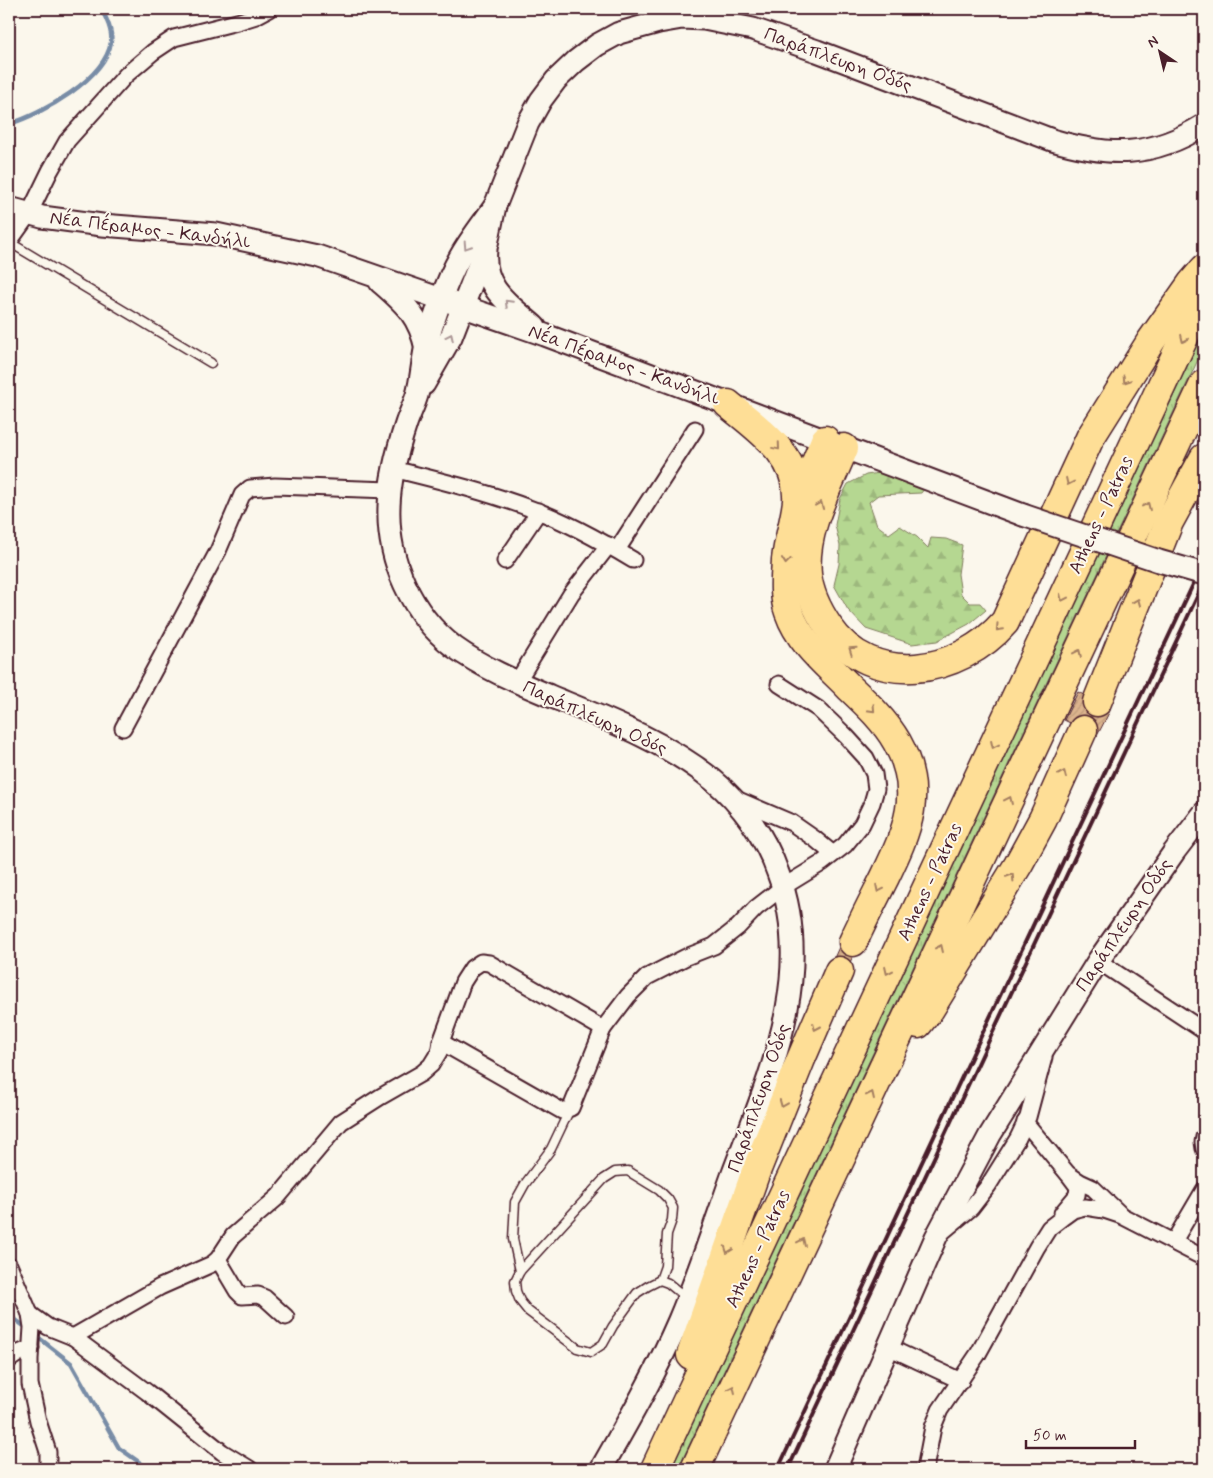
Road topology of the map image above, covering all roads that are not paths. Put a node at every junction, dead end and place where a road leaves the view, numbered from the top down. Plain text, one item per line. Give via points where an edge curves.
1 (269, 9) edge
2 (1204, 125) edge
3 (495, 206) junction
4 (9, 208) edge
5 (30, 214) junction
6 (9, 242) edge
7 (487, 244) junction
8 (1204, 269) edge
9 (370, 274) junction
10 (1204, 295) edge
11 (442, 299) junction
12 (462, 306) junction
13 (545, 336) junction
14 (426, 349) junction
15 (212, 363) dead end
16 (1204, 384) edge
17 (417, 394) junction
18 (728, 404) junction
19 (695, 429) dead end
20 (834, 444) junction
21 (1204, 458) edge
22 (394, 469) junction
23 (390, 490) junction
24 (539, 511) junction
25 (795, 513) junction
26 (613, 547) junction
27 (633, 560) dead end
28 (506, 561) dead end
29 (1204, 574) edge
30 (517, 682) junction
31 (779, 684) dead end
32 (1097, 702) dead end
33 (123, 728) dead end
34 (1084, 730) dead end
35 (730, 797) junction
36 (1204, 813) edge
37 (833, 854) junction
38 (783, 887) junction
39 (853, 942) dead end
40 (1098, 961) junction
41 (840, 971) dead end
42 (603, 1029) junction
43 (1204, 1031) edge
44 (1050, 1036) junction
45 (441, 1042) junction
46 (882, 1071) junction
47 (571, 1108) junction
48 (1025, 1122) junction
49 (1204, 1137) edge
50 (1204, 1148) edge
51 (1068, 1174) junction
52 (1204, 1190) edge
53 (1122, 1216) junction
54 (1049, 1228) junction
55 (936, 1237) junction
56 (1174, 1241) junction
57 (1204, 1258) edge
58 (218, 1259) junction
59 (9, 1265) edge
60 (520, 1271) junction
61 (660, 1280) junction
62 (688, 1298) junction
63 (30, 1314) junction
64 (286, 1317) dead end
65 (73, 1337) junction
66 (888, 1347) junction
67 (31, 1348) junction
68 (9, 1360) edge
69 (961, 1381) junction
70 (48, 1469) edge
71 (250, 1469) edge
72 (601, 1469) edge
73 (651, 1469) edge
74 (655, 1469) edge
75 (695, 1469) edge
76 (835, 1469) edge
77 (925, 1469) edge

1 - 5 street via 243,20 174,38 126,75 68,141
2 - 3 street, Παράπλευρη Οδός via 1179,139 1146,150 1101,152 1043,137 753,29 682,18 619,34 597,45 556,80 528,123
3 - 7 street, Παράπλευρη Οδός
3 -> 11 street, Παράπλευρη Οδός via 458,260
4 - 5 street, Νέα Πέραμος - Κανδήλι
5 - 6 street
5 - 9 street, Νέα Πέραμος - Κανδήλι via 216,234 317,256
6 - 15 lane
7 - 12 street, Παράπλευρη Οδός
13 -> 7 street via 492,285 486,273
8 -> 20 highway via 1151,341 1090,438 1005,622 988,639 956,658 924,668 908,669 874,662 844,645 823,618 811,591 806,557
9 - 11 street, Νέα Πέραμος - Κανδήλι
9 - 14 street via 418,321
10 -> 74 highway, Athens - Patras
11 - 12 street, Νέα Πέραμος - Κανδήλι
11 - 14 street, Παράπλευρη Οδός
12 - 13 street, Νέα Πέραμος - Κανδήλι
17 -> 12 street, Παράπλευρη Οδός via 447,344
13 - 18 street, Νέα Πέραμος - Κανδήλι
14 - 17 street, Παράπλευρη Οδός
46 -> 16 highway, Athens - Patras
17 - 22 street, Παράπλευρη Οδός
18 - 20 street, Νέα Πέραμος - Κανδήλι
18 -> 25 highway via 769,437 781,451 796,484
19 - 26 street
20 - 25 highway
20 - 29 street, Νέα Πέραμος - Κανδήλι, bridge via 1023,515 1159,562
32 -> 21 highway via 1169,522
22 - 23 street, Παράπλευρη Οδός
22 - 24 street via 470,488
23 - 30 street, Παράπλευρη Οδός via 392,549 397,569 415,605 440,635 454,646
23 - 33 street via 257,486 242,495 218,551
24 - 26 street
24 - 28 street
25 -> 39 highway via 785,576 789,614 811,649 888,728 902,753 912,786 911,808 901,845
26 - 27 street
26 - 30 street via 571,594
30 - 35 street, Παράπλευρη Οδός via 651,741 697,768
31 - 37 street via 818,709 866,758 874,774 876,789 862,824
46 -> 34 highway via 930,1008 1018,865 1044,818
35 - 37 street via 792,823
35 - 38 street, Παράπλευρη Οδός via 764,841
36 - 40 street, Παράπλευρη Οδός
37 - 38 street
38 - 42 street via 714,946 647,977
38 - 62 street, Παράπλευρη Οδός via 793,953 783,1033
40 - 43 street
40 - 44 street, Παράπλευρη Οδός
41 -> 73 highway via 755,1174
42 - 45 street via 481,962 472,968 463,982
42 - 47 street
44 - 48 street
44 - 55 street, Παράπλευρη Οδός via 990,1136
45 - 47 street via 562,1111
45 - 58 street via 439,1052 422,1073 341,1122 278,1197 232,1236
75 -> 46 highway, Athens - Patras
47 - 60 lane via 551,1149 515,1202 513,1239
48 - 51 street
48 - 55 street via 988,1186 971,1208
49 - 50 street
51 - 53 street via 1093,1188
51 - 54 street via 1078,1186 1077,1195
52 - 56 street
53 - 54 street via 1085,1207 1073,1210
53 - 56 street
54 - 69 street
55 - 66 street, Παράπλευρη Οδός
56 - 57 street
58 - 64 street via 242,1296 266,1298
58 - 65 street via 206,1268 152,1291
59 - 63 street
60 - 61 lane via 515,1281 516,1291 528,1311 577,1348 591,1352 603,1344 637,1293
60 - 61 lane via 604,1178 615,1172 628,1171 659,1190 673,1208
61 - 62 lane
62 - 72 street, Παράπλευρη Οδός via 667,1347
63 - 65 street via 48,1327
63 - 67 street
65 - 71 street via 222,1452
66 - 69 street
66 - 76 street, Παράπλευρη Οδός
67 - 68 street
67 - 70 street via 30,1384 48,1452
69 - 77 street via 940,1410 933,1427

